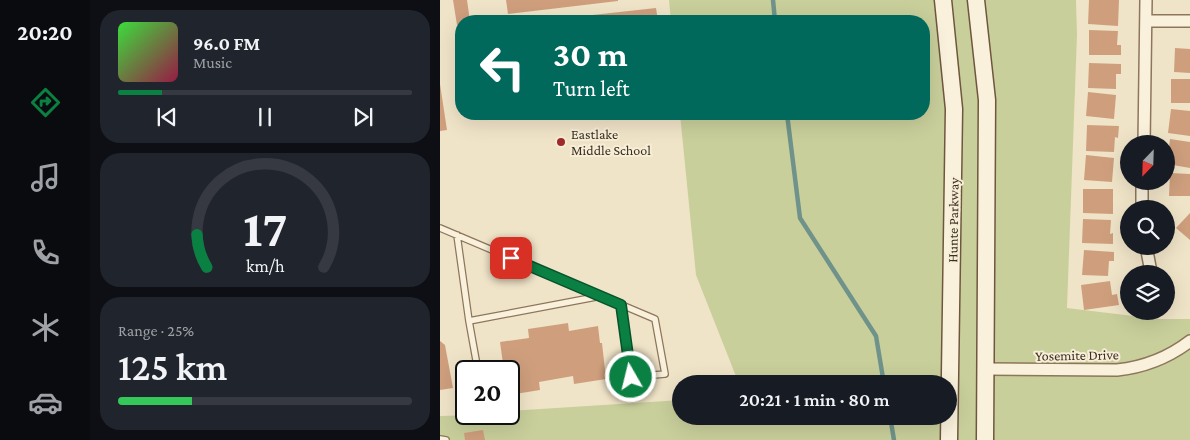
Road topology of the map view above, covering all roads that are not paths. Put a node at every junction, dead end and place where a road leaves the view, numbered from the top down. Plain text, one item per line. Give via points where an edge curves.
1 (943, 0) edge
2 (976, 0) edge
3 (1146, 0) edge
4 (1147, 21) junction
5 (1190, 21) edge
6 (1144, 135) edge
7 (440, 228) edge
8 (457, 235) junction
9 (601, 296) junction
10 (621, 305) junction
11 (468, 321) junction
12 (1190, 340) edge
13 (476, 360) edge
14 (986, 369) junction
15 (440, 439) edge
16 (446, 440) edge
17 (949, 440) edge
18 (985, 440) edge

1 - 17 main road, Hunte Parkway via 954,108
2 - 14 main road via 987,100
3 - 4 street
4 - 5 street
4 - 6 street
7 - 8 lane
8 - 9 lane
8 - 11 lane
9 - 10 lane
9 - 11 lane
10 - 10 lane via 655,319 665,374 631,377
11 - 13 lane
12 - 14 street, Yosemite Drive via 1163,358 1133,368
14 - 18 main road
15 - 16 lane

